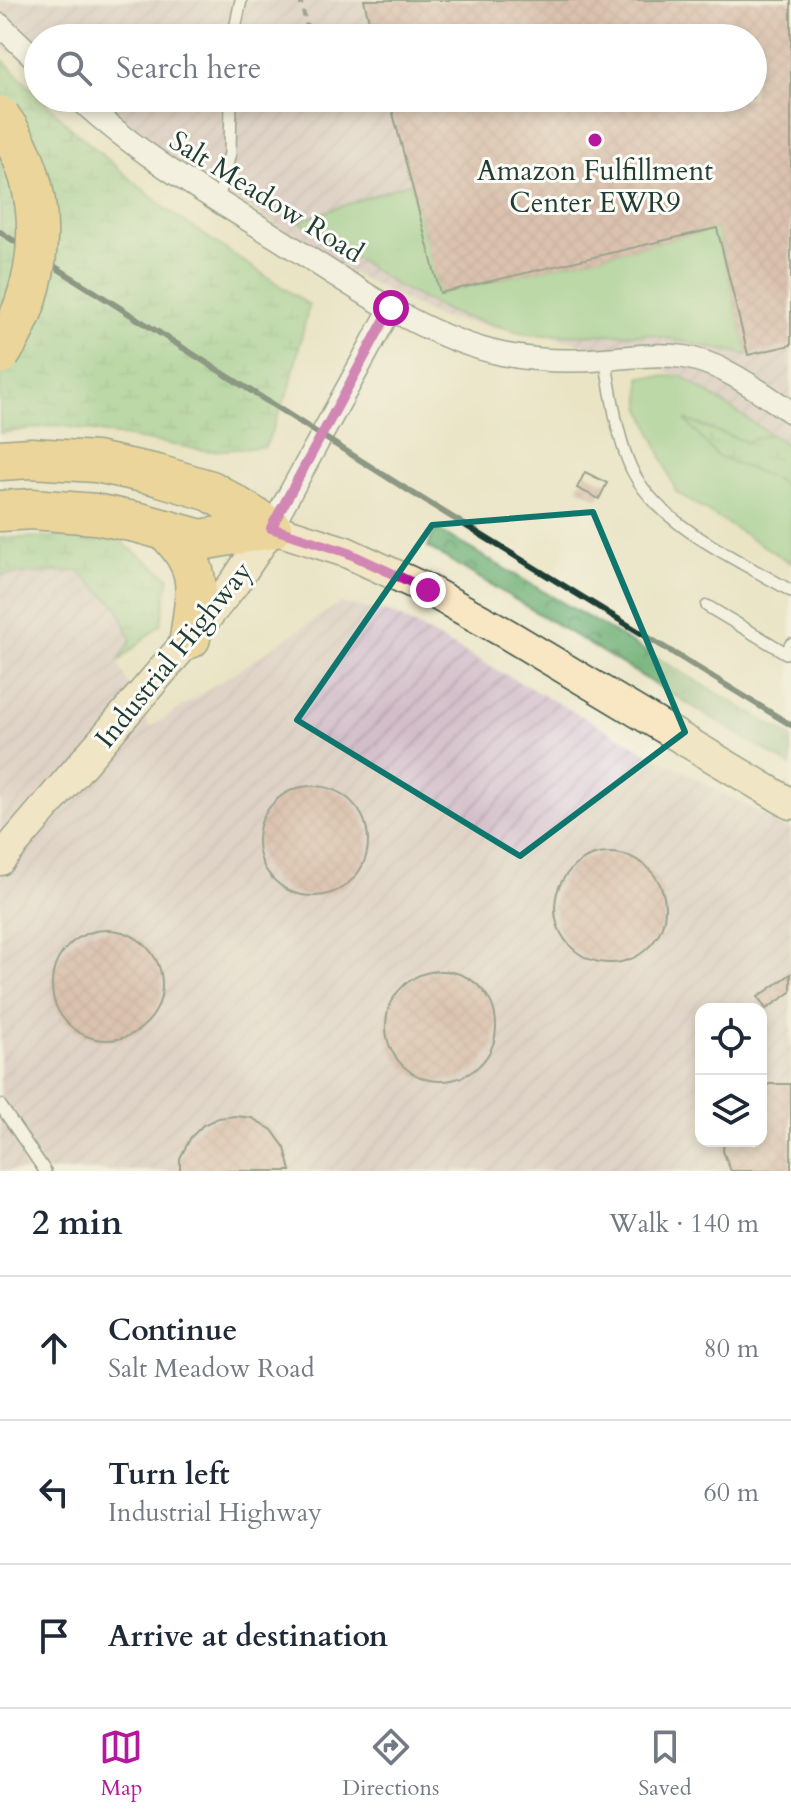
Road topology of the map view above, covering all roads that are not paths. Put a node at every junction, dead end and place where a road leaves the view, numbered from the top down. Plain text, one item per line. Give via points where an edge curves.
1 (241, 0) edge
2 (236, 24) edge
3 (0, 25) edge
4 (24, 48) edge
5 (97, 112) edge
6 (231, 112) edge
7 (0, 117) edge
8 (218, 201) junction
9 (391, 308) junction
10 (0, 354) edge
11 (605, 359) junction
12 (791, 412) edge
13 (0, 460) edge
14 (0, 511) edge
15 (271, 528) junction
16 (166, 530) junction
17 (791, 591) edge
18 (707, 606) dead end
19 (190, 638) junction
20 (791, 644) edge
21 (791, 804) edge
22 (0, 860) edge
23 (0, 1105) edge
24 (45, 1171) edge

1 - 2 lane
3 - 4 street
5 - 8 street, Salt Meadow Road via 140,151
6 - 8 lane via 230,153
7 - 10 highway, bridge via 27,168 38,231 29,294
8 - 9 street, Salt Meadow Road
9 - 11 street, Salt Meadow Road via 445,337 501,354 542,360
9 - 15 street
11 - 12 street, Salt Meadow Road via 686,357 725,371
11 - 17 lane via 624,448 647,492 668,515
13 - 15 highway via 80,460 157,475 211,491
14 - 16 highway via 95,514
15 - 16 highway via 201,540
15 - 19 main road, Industrial Highway
15 - 21 main road via 346,552 428,590
16 - 19 highway via 194,571 197,588
18 - 20 lane via 786,653
19 - 22 main road, Industrial Highway
23 - 24 lane

